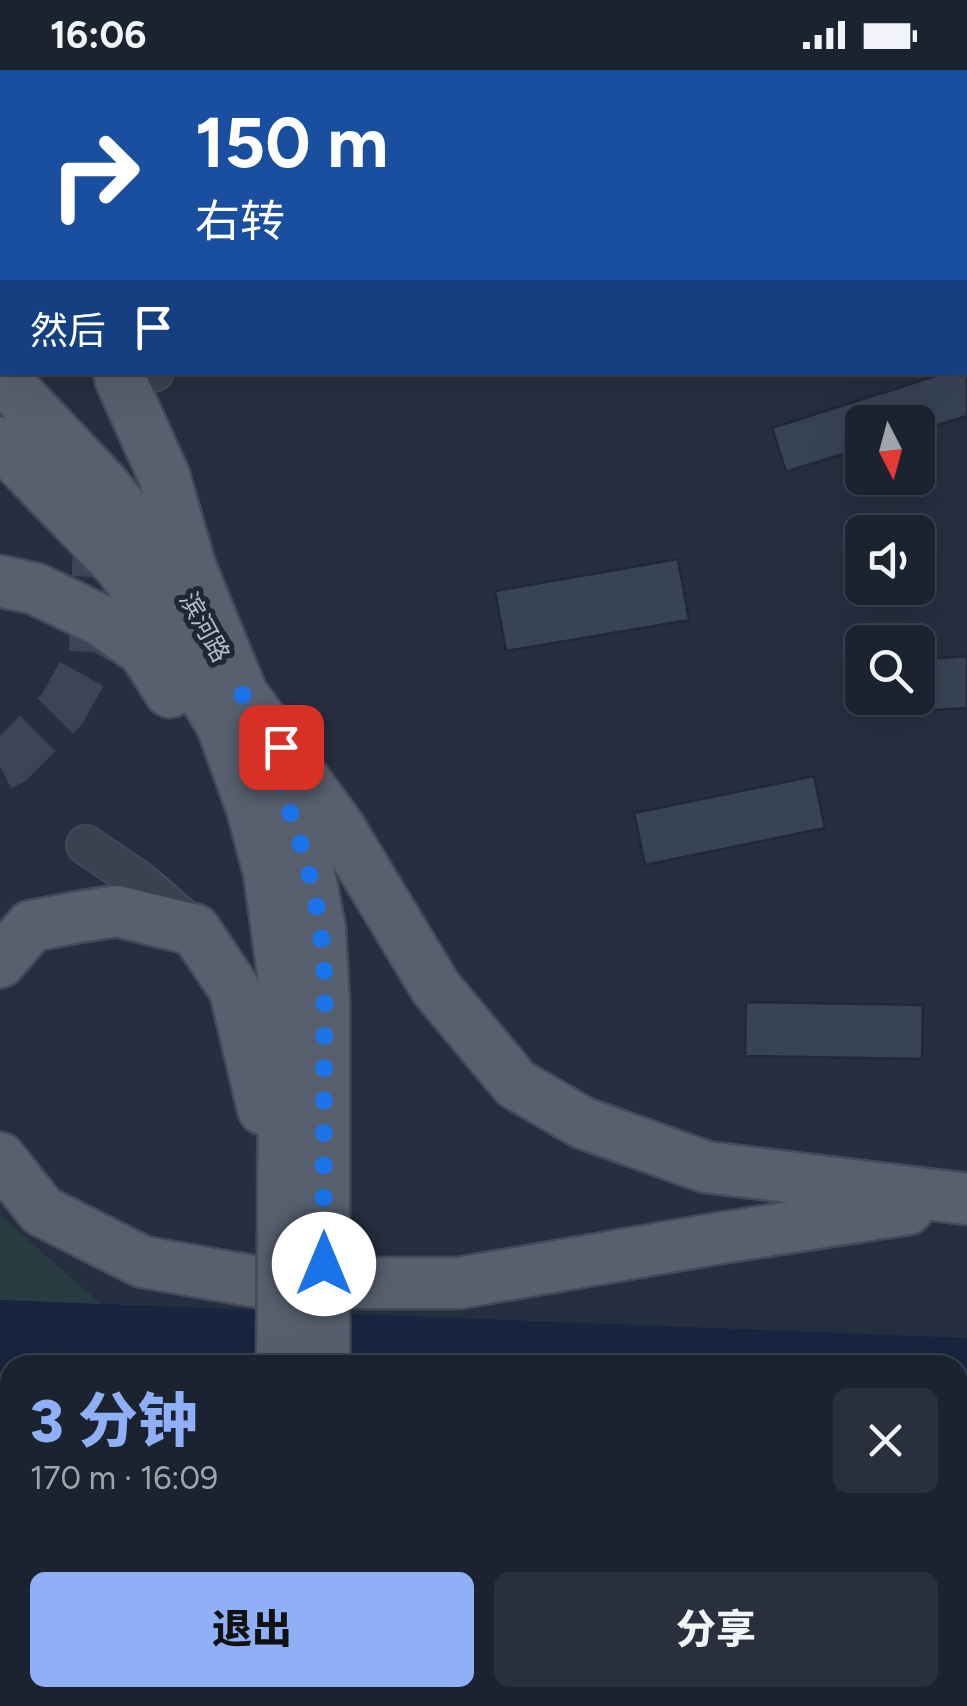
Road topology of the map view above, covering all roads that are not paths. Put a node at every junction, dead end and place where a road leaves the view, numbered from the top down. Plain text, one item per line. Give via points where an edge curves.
1 (130, 375) edge
2 (22, 376) edge
3 (0, 442) edge
4 (0, 581) edge
5 (242, 694) junction
6 (86, 845) dead end
7 (195, 930) junction
8 (0, 962) edge
9 (258, 1078) junction
10 (0, 1158) edge
11 (967, 1200) edge
12 (296, 1225) junction
13 (283, 1355) edge
14 (322, 1355) edge

1 - 5 main road via 191,569
2 - 5 main road, 滨河路 via 176,575
3 - 12 main road, 滨河路 via 118,565 222,725 269,872 284,981
4 - 9 main road via 36,589 102,621 144,651 186,717 238,866
5 - 11 main road via 339,827 436,988 516,1084 583,1123 706,1167
5 - 12 main road, 滨河路 via 284,790 320,929 324,1004
6 - 7 lane
7 - 8 main road via 117,910 31,926
7 - 9 main road via 235,990
9 - 12 main road
10 - 11 main road via 42,1211 143,1262 264,1283 459,1284
12 - 13 main road, bridge
12 - 14 main road, bridge

